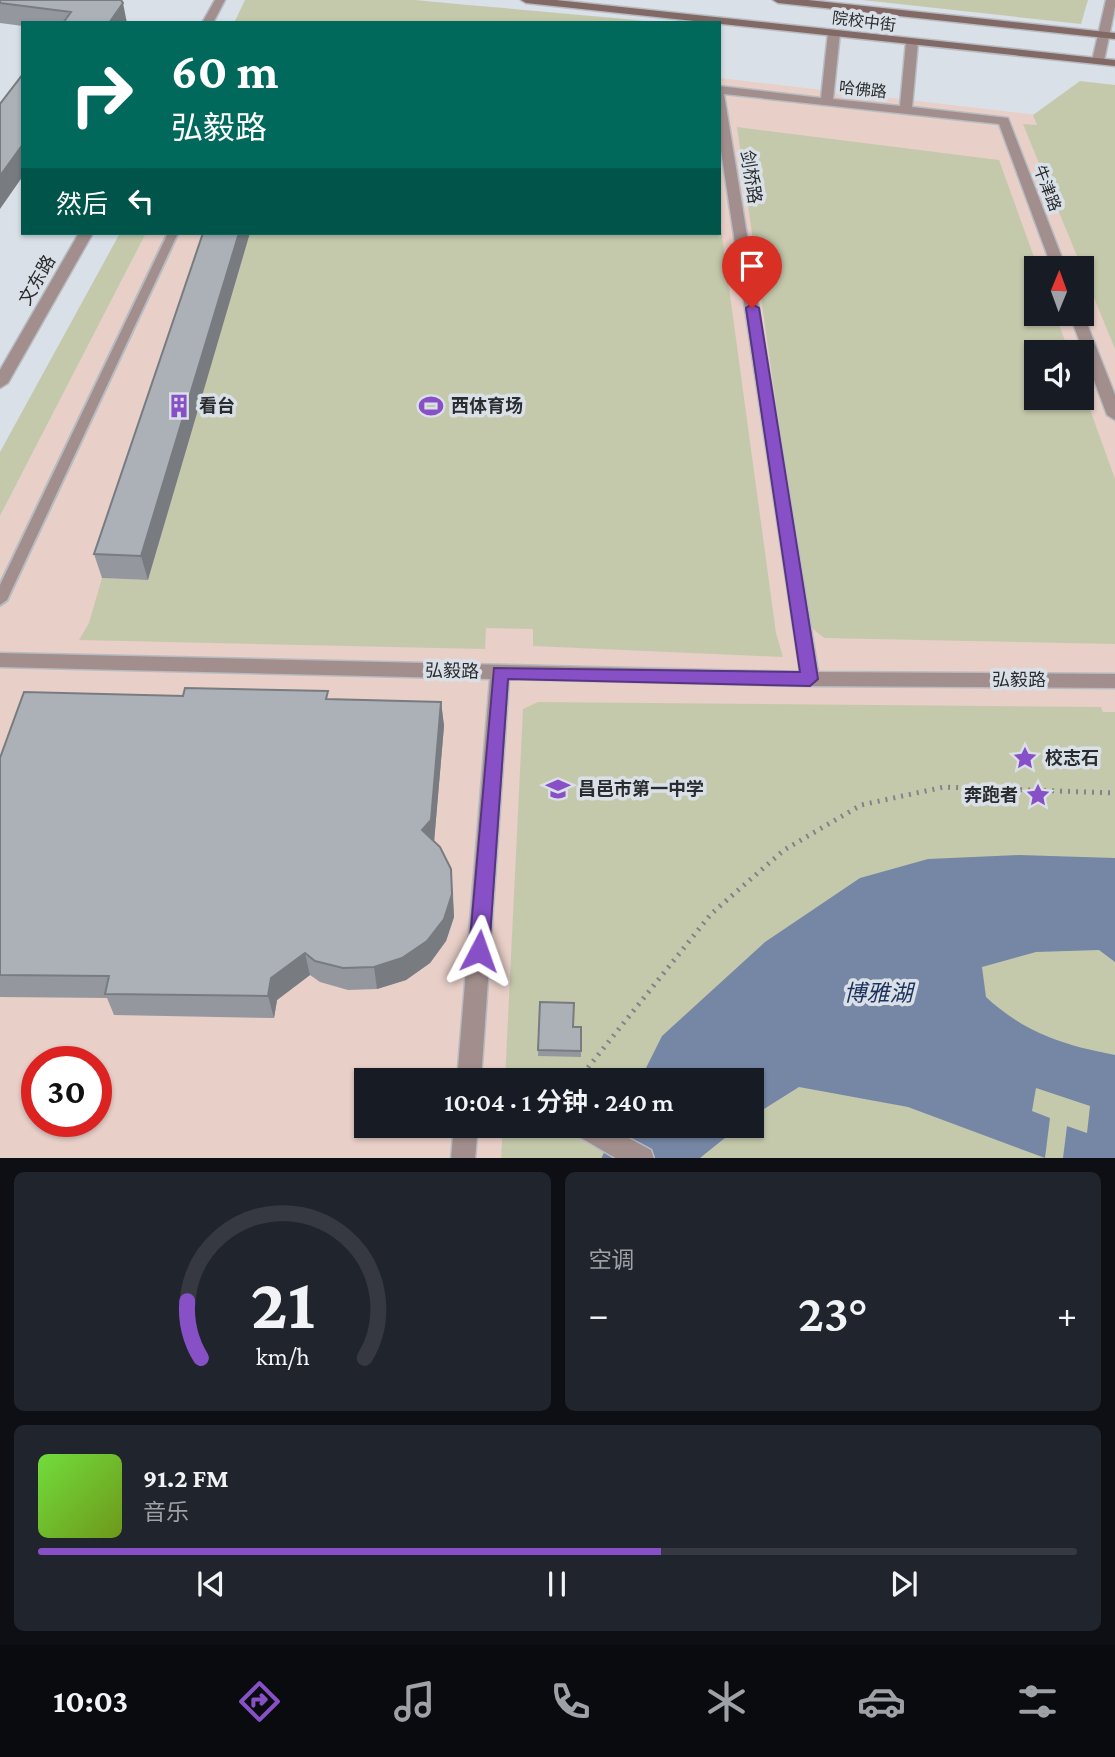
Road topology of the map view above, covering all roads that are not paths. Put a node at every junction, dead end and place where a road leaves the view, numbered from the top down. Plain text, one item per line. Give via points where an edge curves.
1 (220, 0) edge
2 (527, 0) edge
3 (778, 0) edge
4 (1111, 0) edge
5 (208, 21) edge
6 (834, 33) junction
7 (1109, 35) edge
8 (912, 42) junction
9 (1098, 61) junction
10 (1115, 63) edge
11 (721, 90) edge
12 (827, 101) junction
13 (721, 109) edge
14 (906, 110) junction
15 (1004, 121) joint
16 (85, 235) edge
17 (172, 235) edge
18 (1055, 256) edge
19 (1081, 326) edge
20 (0, 383) edge
21 (1115, 415) edge
22 (0, 600) edge
23 (0, 660) edge
24 (500, 672) junction
25 (810, 679) junction
26 (1115, 681) edge
27 (470, 1068) edge
28 (465, 1138) edge
29 (605, 1138) edge
30 (463, 1158) edge
31 (642, 1158) edge

1 - 5 street
2 - 6 main road, 院校中街
3 - 7 main road, 院校中街
4 - 7 street
6 - 8 main road, 院校中街
6 - 12 street
7 - 9 street
8 - 9 main road, 院校中街
8 - 14 street
9 - 10 main road, 院校中街
11 - 12 street, 哈佛路
12 - 14 street, 哈佛路
13 - 25 street, 剑桥路
14 - 15 street, 哈佛路
15 - 18 street, 牛津路
16 - 20 street, 文东路
17 - 22 lane
19 - 21 street
23 - 24 street, 弘毅路
24 - 25 street, 弘毅路
24 - 27 street
25 - 26 street, 弘毅路
28 - 30 street
29 - 31 street

